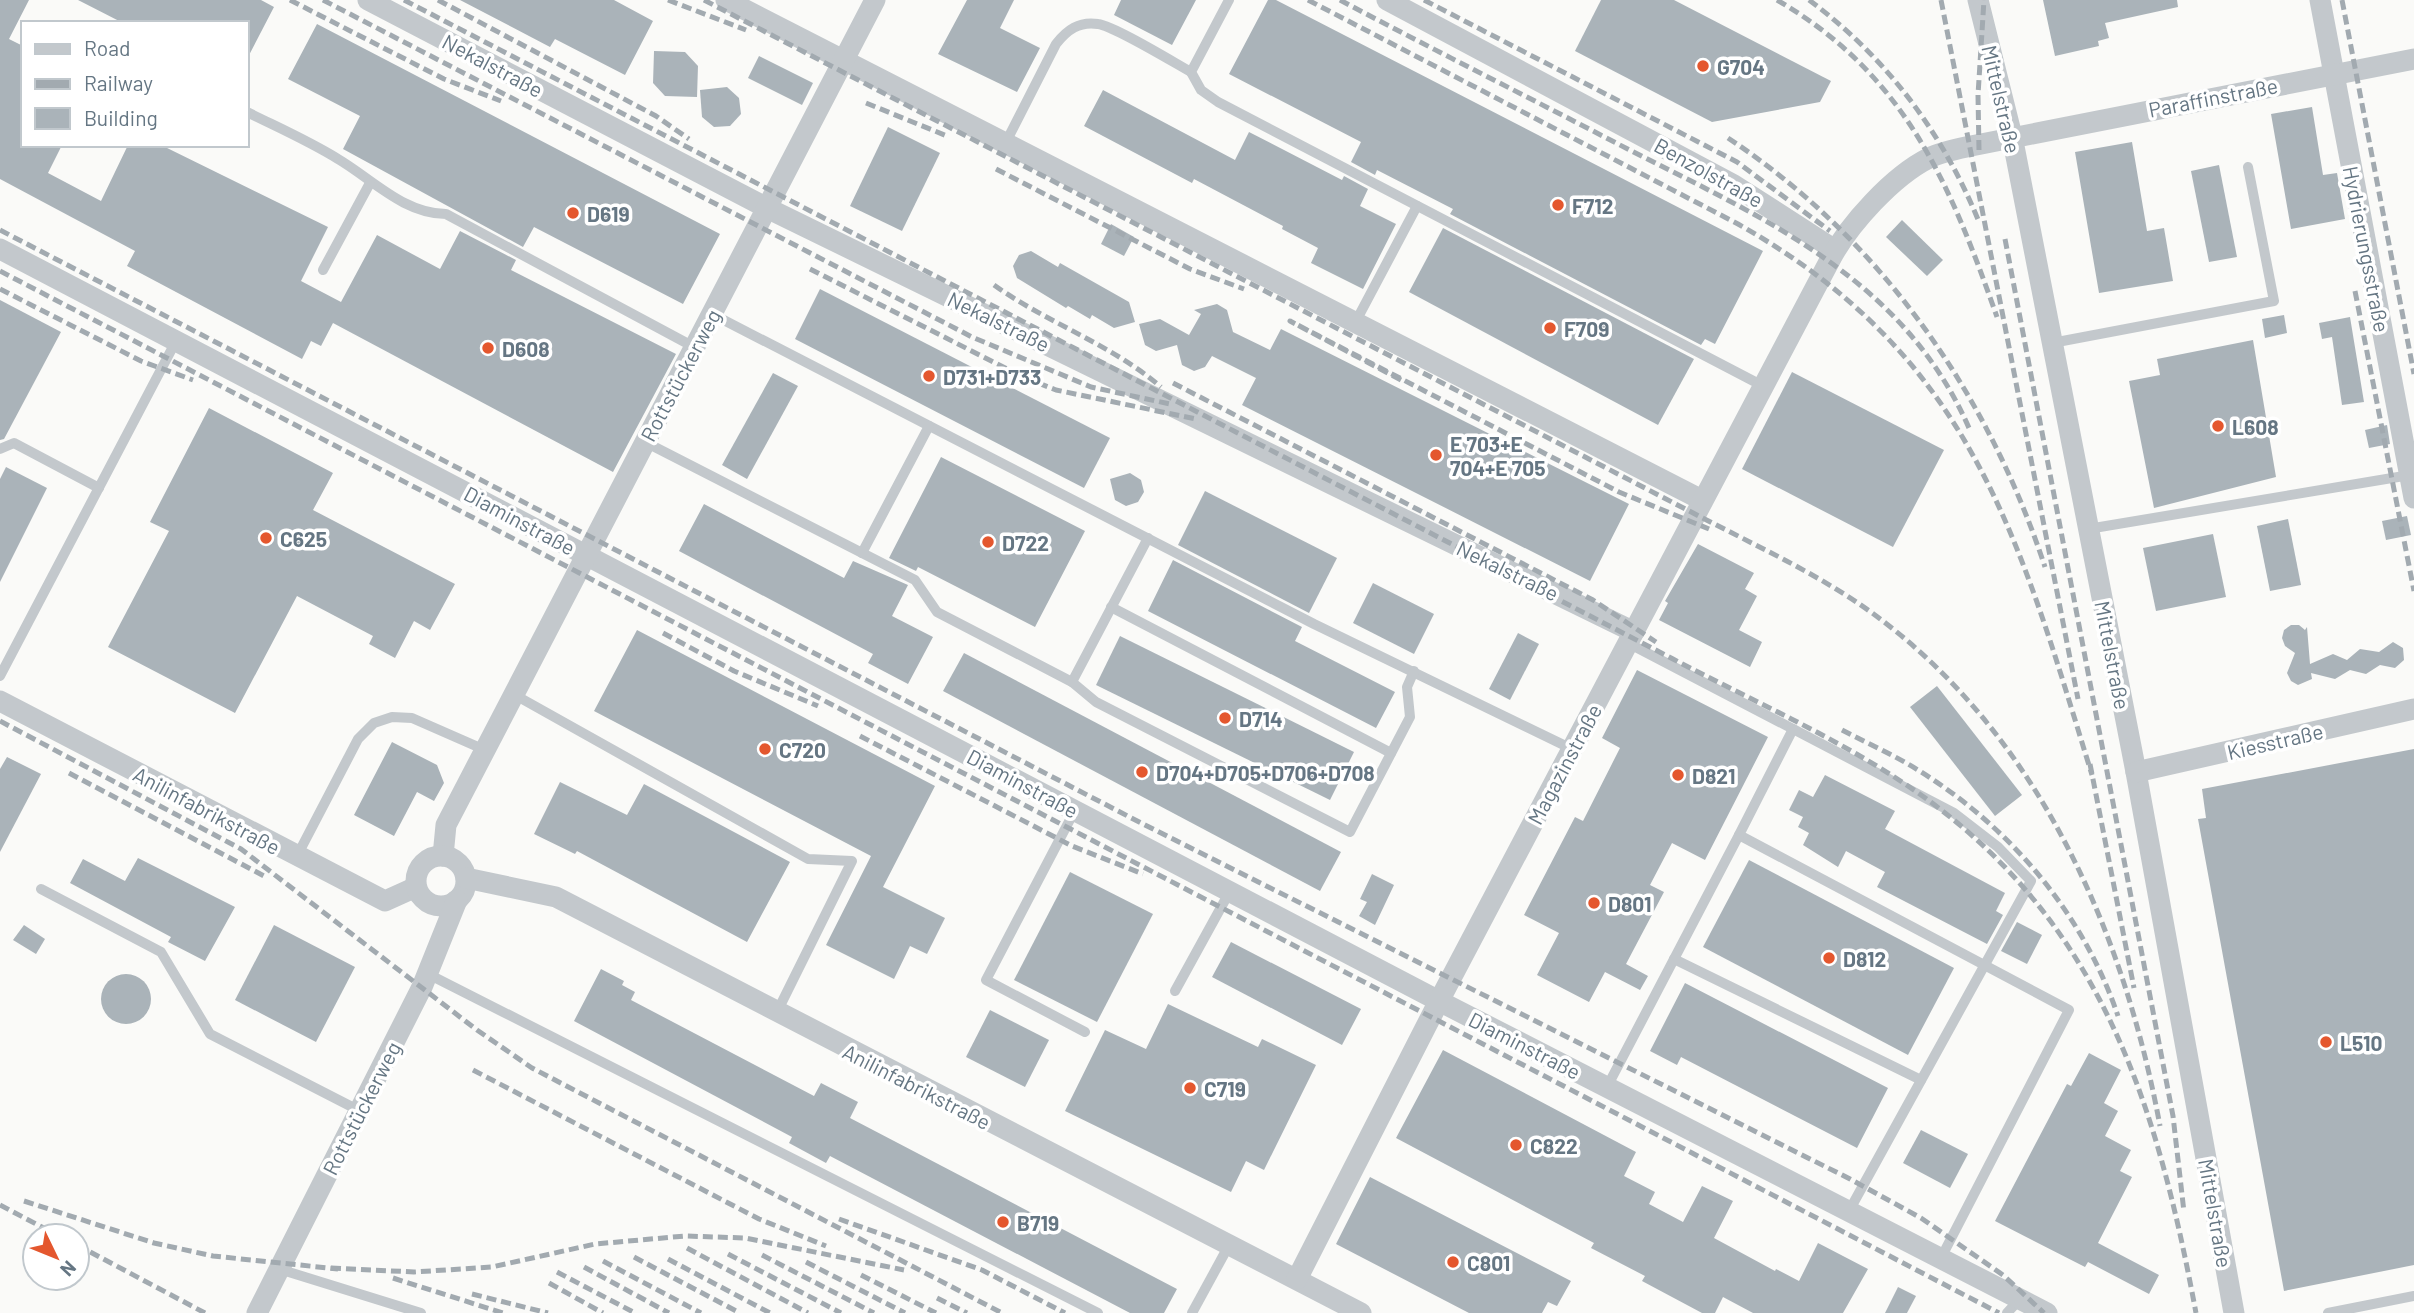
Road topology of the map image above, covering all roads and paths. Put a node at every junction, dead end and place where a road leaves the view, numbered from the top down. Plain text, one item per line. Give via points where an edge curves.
1 (368, 0) edge
2 (726, 0) edge
3 (875, 0) edge
4 (1228, 0) edge
5 (1387, 0) edge
6 (1978, 0) edge
7 (2320, 0) edge
8 (2414, 59) edge
9 (842, 61) junction
10 (1191, 72) junction
11 (2334, 74) junction
12 (248, 113) edge
13 (2012, 136) junction
14 (1005, 144) junction
15 (2248, 167) dead end
16 (370, 183) junction
17 (1418, 206) junction
18 (767, 208) junction
19 (0, 249) edge
20 (1835, 250) junction
21 (323, 270) dead end
22 (712, 314) junction
23 (1355, 323) junction
24 (176, 341) junction
25 (2052, 343) junction
26 (694, 348) junction
27 (1763, 386) junction
28 (929, 426) junction
29 (645, 442) junction
30 (0, 449) edge
31 (2410, 475) junction
32 (99, 488) junction
33 (2414, 498) edge
34 (1702, 500) junction
35 (2088, 529) junction
36 (1148, 538) junction
37 (862, 553) junction
38 (586, 554) junction
39 (1111, 607) junction
40 (1631, 637) junction
41 (1414, 671) junction
42 (0, 676) edge
43 (1072, 682) junction
44 (515, 695) junction
45 (2, 706) edge
46 (2414, 709) edge
47 (1793, 729) junction
48 (1572, 749) junction
49 (485, 750) junction
50 (1391, 752) junction
51 (2136, 772) junction
52 (1075, 810) junction
53 (1739, 835) junction
54 (296, 856) junction
55 (443, 856) junction
56 (466, 878) junction
57 (416, 887) junction
58 (41, 890) dead end
59 (1230, 891) junction
60 (457, 900) junction
61 (1674, 959) junction
62 (1986, 964) junction
63 (428, 974) junction
64 (1175, 991) dead end
65 (1439, 1000) junction
66 (777, 1012) junction
67 (1085, 1031) dead end
68 (1922, 1080) junction
69 (1607, 1087) junction
70 (360, 1111) junction
71 (1849, 1211) junction
72 (1228, 1247) junction
73 (1941, 1258) junction
74 (279, 1269) junction
75 (1297, 1279) junction
76 (2414, 1296) edge
77 (2013, 1306) edge
78 (257, 1313) edge
79 (421, 1313) edge
80 (1098, 1313) edge
81 (1192, 1313) edge
82 (1361, 1313) edge
83 (2047, 1313) edge
84 (2234, 1313) edge
85 (2328, 1313) edge

1 - 18 street, Nekalstraße
2 - 9 street
3 - 9 street, Rottstückerweg
4 - 10 lane
5 - 20 street, Benzolstraße via 1734,185
6 - 13 street, Mittelstraße
7 - 11 street, Hydrierungsstraße
8 - 11 street, Paraffinstraße
9 - 14 street
9 - 18 street, Rottstückerweg
10 - 14 lane via 1100,24 1066,30
10 - 17 lane via 1201,90 1218,102
11 - 13 street, Paraffinstraße
11 - 31 street, Hydrierungsstraße
12 - 16 lane via 339,160
13 - 20 street via 1931,157 1910,169 1879,197
13 - 25 street, Mittelstraße
14 - 23 street
15 - 25 lane via 2274,302
16 - 21 lane
16 - 26 lane via 428,214 446,214
17 - 23 lane
17 - 27 lane
18 - 22 street, Rottstückerweg
18 - 40 street, Nekalstraße
19 - 24 street, Diaminstraße
20 - 27 street, Magazinstraße
22 - 26 street, Rottstückerweg
22 - 28 lane
23 - 34 street
24 - 32 lane
24 - 38 street, Diaminstraße
25 - 35 street, Mittelstraße
26 - 29 street, Rottstückerweg
27 - 34 street, Magazinstraße
28 - 36 lane
28 - 37 lane
29 - 37 lane
29 - 38 street, Rottstückerweg
30 - 32 lane via 13,443
31 - 33 street, Hydrierungsstraße
31 - 35 lane
32 - 42 lane
34 - 40 street, Magazinstraße
35 - 51 street, Mittelstraße
36 - 39 lane
36 - 41 lane
37 - 43 lane via 915,580 937,612
38 - 44 street, Rottstückerweg
38 - 52 street, Diaminstraße
39 - 43 lane
39 - 50 lane
40 - 47 lane
40 - 48 street, Magazinstraße
41 - 48 lane
41 - 50 lane via 1407,687 1410,717
43 - 50 lane via 1096,702 1350,832
44 - 49 street, Rottstückerweg
44 - 66 lane via 808,859 852,861
45 - 54 street, Anilinfabrikstraße
46 - 51 street, Kiesstraße
47 - 53 lane
47 - 62 lane via 1954,813 2031,881
48 - 65 street, Magazinstraße
49 - 54 lane via 412,718 392,717 374,723 358,739
49 - 55 street, Rottstückerweg via 446,825
51 - 84 street, Mittelstraße
52 - 59 street, Diaminstraße
52 - 67 lane via 986,980
53 - 61 lane
53 - 62 lane
54 - 57 street, Anilinfabrikstraße via 385,901
55 - 56 street via 454,859
55 - 57 street via 422,865
56 - 60 street
56 - 66 street, Anilinfabrikstraße via 555,897
57 - 60 street via 428,903 448,905
58 - 70 lane via 161,952 210,1034
59 - 64 lane
59 - 65 street, Diaminstraße
60 - 63 street, Rottstückerweg
61 - 68 lane
61 - 69 lane
62 - 68 lane
62 - 73 lane via 2069,1010
63 - 70 street, Rottstückerweg
63 - 80 lane
65 - 69 street, Diaminstraße
65 - 75 street, Magazinstraße
66 - 72 street, Anilinfabrikstraße
68 - 71 lane
69 - 71 street, Diaminstraße
70 - 74 street, Rottstückerweg
71 - 73 street, Diaminstraße
72 - 75 street, Anilinfabrikstraße
72 - 81 lane
73 - 77 street, Diaminstraße
74 - 78 street, Rottstückerweg
74 - 79 lane
75 - 82 street, Anilinfabrikstraße
76 - 85 lane
77 - 83 street, Diaminstraße

